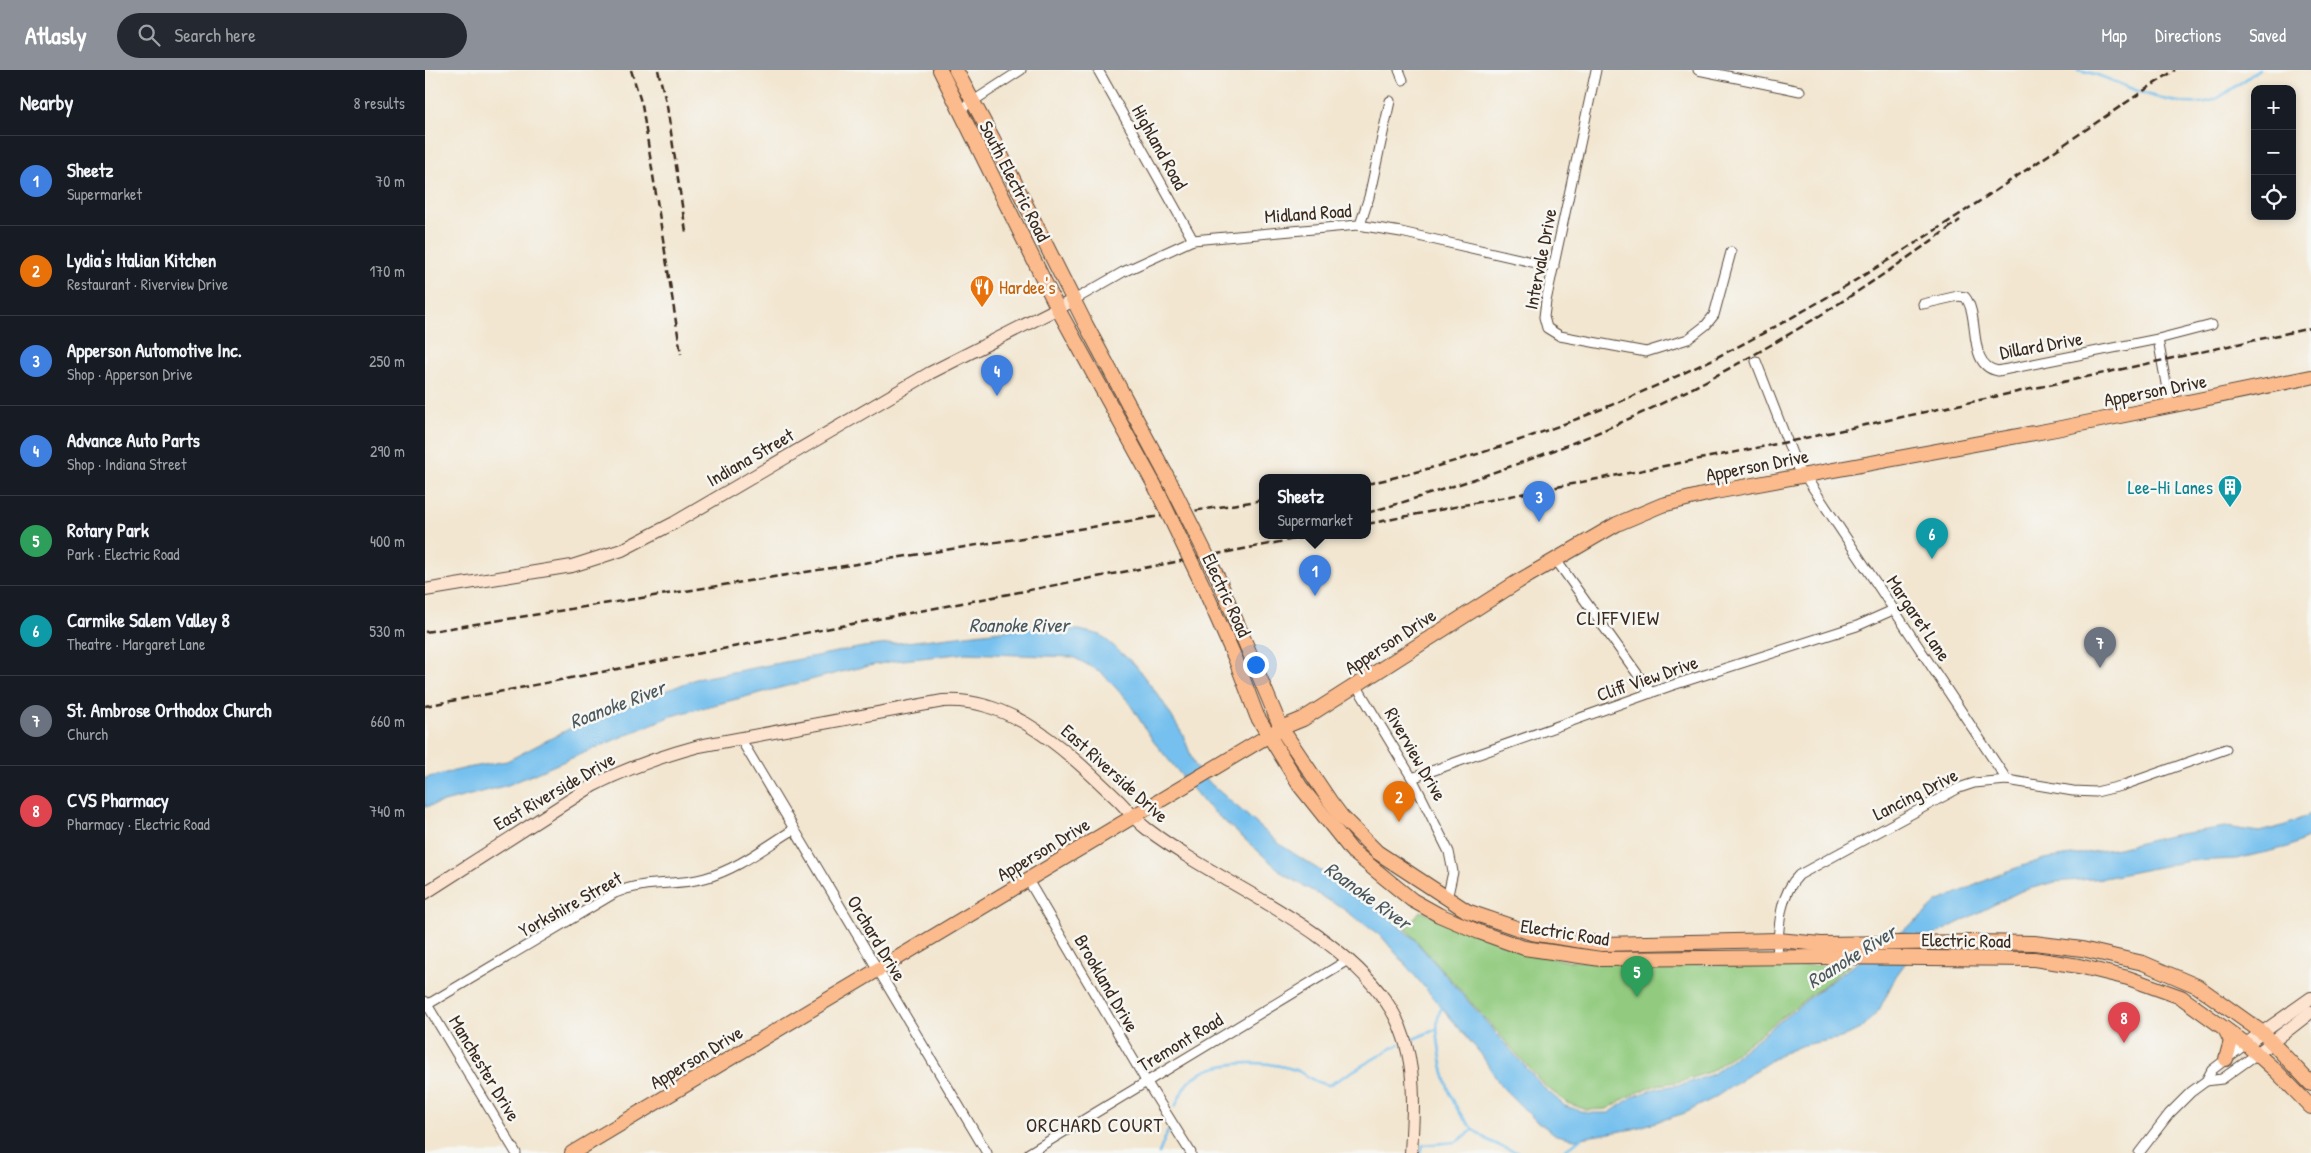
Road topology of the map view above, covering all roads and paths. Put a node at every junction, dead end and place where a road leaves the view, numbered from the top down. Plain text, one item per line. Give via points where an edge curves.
1 (940, 70) edge
2 (956, 70) edge
3 (1021, 70) edge
4 (1098, 70) edge
5 (1399, 70) edge
6 (1596, 70) edge
7 (1698, 70) edge
8 (1403, 80) dead end
9 (1800, 91) dead end
10 (972, 101) junction
11 (1391, 101) dead end
12 (958, 110) junction
13 (1360, 225) junction
14 (1193, 240) junction
15 (1731, 252) dead end
16 (1553, 267) junction
17 (1074, 300) junction
18 (1923, 304) dead end
19 (1058, 309) junction
20 (2211, 325) dead end
21 (2159, 338) junction
22 (1756, 361) dead end
23 (2311, 377) edge
24 (2170, 406) junction
25 (1803, 475) junction
26 (1556, 560) junction
27 (425, 590) edge
28 (1893, 610) junction
29 (1356, 685) junction
30 (1651, 693) junction
31 (1281, 728) junction
32 (1268, 736) junction
33 (740, 738) junction
34 (2227, 749) dead end
35 (1412, 778) junction
36 (2007, 780) junction
37 (1134, 816) junction
38 (793, 830) junction
39 (1028, 880) junction
40 (425, 893) edge
41 (1447, 899) junction
42 (1778, 940) junction
43 (1821, 951) junction
44 (1777, 958) junction
45 (1348, 960) junction
46 (877, 970) junction
47 (2311, 998) edge
48 (426, 1004) edge
49 (2311, 1012) edge
50 (2225, 1028) junction
51 (2267, 1037) junction
52 (2246, 1044) junction
53 (2257, 1054) junction
54 (2226, 1059) junction
55 (1146, 1081) junction
56 (2206, 1081) junction
57 (2311, 1084) edge
58 (2311, 1107) edge
59 (1408, 1151) edge
60 (516, 1153) edge
61 (572, 1153) edge
62 (987, 1153) edge
63 (1029, 1153) edge
64 (1191, 1153) edge
65 (2139, 1153) edge

1 - 12 main road, South Electric Road
2 - 10 main road, South Electric Road
3 - 10 street
4 - 14 street, Highland Road
5 - 8 street
6 - 16 street, Intervale Drive
7 - 9 street
10 - 12 street
10 - 17 main road, South Electric Road
11 - 13 street
12 - 19 main road, South Electric Road
13 - 14 street, Midland Road
13 - 16 street, Midland Road
14 - 17 street, Midland Road via 1123,272
15 - 16 street, Intervale Drive via 1714,315 1706,325 1688,339 1646,352 1591,343 1551,332 1544,317
17 - 19 street, Indiana Street
17 - 31 main road, Electric Road, bridge via 1219,580
18 - 21 street, Dillard Drive via 1958,296 1965,298 1973,318 1980,358 1987,367 1998,371
19 - 27 street, Indiana Street via 930,373 674,523 621,550 572,566
19 - 32 main road, Electric Road, bridge via 1155,486
20 - 21 street, Dillard Drive
21 - 24 street
22 - 25 street, Margaret Lane via 1794,463
23 - 24 main road, Apperson Drive
24 - 25 main road, Apperson Drive
25 - 26 main road, Apperson Drive via 1663,505 1617,524
25 - 28 street, Margaret Lane
26 - 29 main road, Apperson Drive
26 - 30 street
28 - 30 street, Cliff View Drive via 1857,626
28 - 36 street, Margaret Lane
29 - 31 main road, Apperson Drive via 1303,719
29 - 35 street, Riverview Drive
30 - 35 street, Cliff View Drive
31 - 32 main road, Apperson Drive
31 - 41 main road, Electric Road via 1330,801 1364,840 1397,867
32 - 37 main road, Apperson Drive
32 - 44 main road, Electric Road via 1300,786 1352,850 1412,900 1464,926 1524,948 1585,957
33 - 37 street, East Riverside Drive via 943,701 969,701 997,709 1047,737 1077,760
33 - 38 street, Orchard Drive
33 - 40 street, East Riverside Drive via 662,756 617,774 561,805
34 - 36 street, Lancing Drive via 2097,792
35 - 41 street, Riverview Drive via 1433,815 1452,862
36 - 42 street, Lancing Drive via 1959,788 1799,875 1791,882 1783,903
37 - 39 main road, Apperson Drive
37 - 45 street, East Riverside Drive via 1169,844 1287,916
38 - 46 street, Orchard Drive
38 - 48 street, Yorkshire Street via 724,872 692,881 643,884 615,894
39 - 46 main road, Apperson Drive
39 - 55 street, Brookland Drive
41 - 42 main road, Electric Road via 1467,911 1531,933 1581,942
42 - 43 main road, Electric Road
42 - 44 street, Lancing Drive
43 - 44 main road, Electric Road
43 - 50 main road, Electric Road via 2053,962 2129,978 2181,997
43 - 51 main road, Electric Road via 1974,942 2058,945 2143,963 2197,986
45 - 55 street, Tremont Road
45 - 59 street, East Riverside Drive via 1385,1000 1407,1045 1413,1086
46 - 61 main road, Apperson Drive
46 - 62 street, Orchard Drive
47 - 51 street
48 - 60 street, Manchester Drive
49 - 51 street
50 - 52 main road, Electric Road
50 - 54 main road via 2231,1041
51 - 52 street
51 - 53 street
51 - 57 main road, Electric Road
52 - 53 main road, Electric Road
52 - 54 street
53 - 56 street via 2222,1079
53 - 58 main road, Electric Road
54 - 56 street via 2212,1070
55 - 63 street, Tremont Road
55 - 64 street, Brookland Drive
56 - 65 street via 2169,1114

